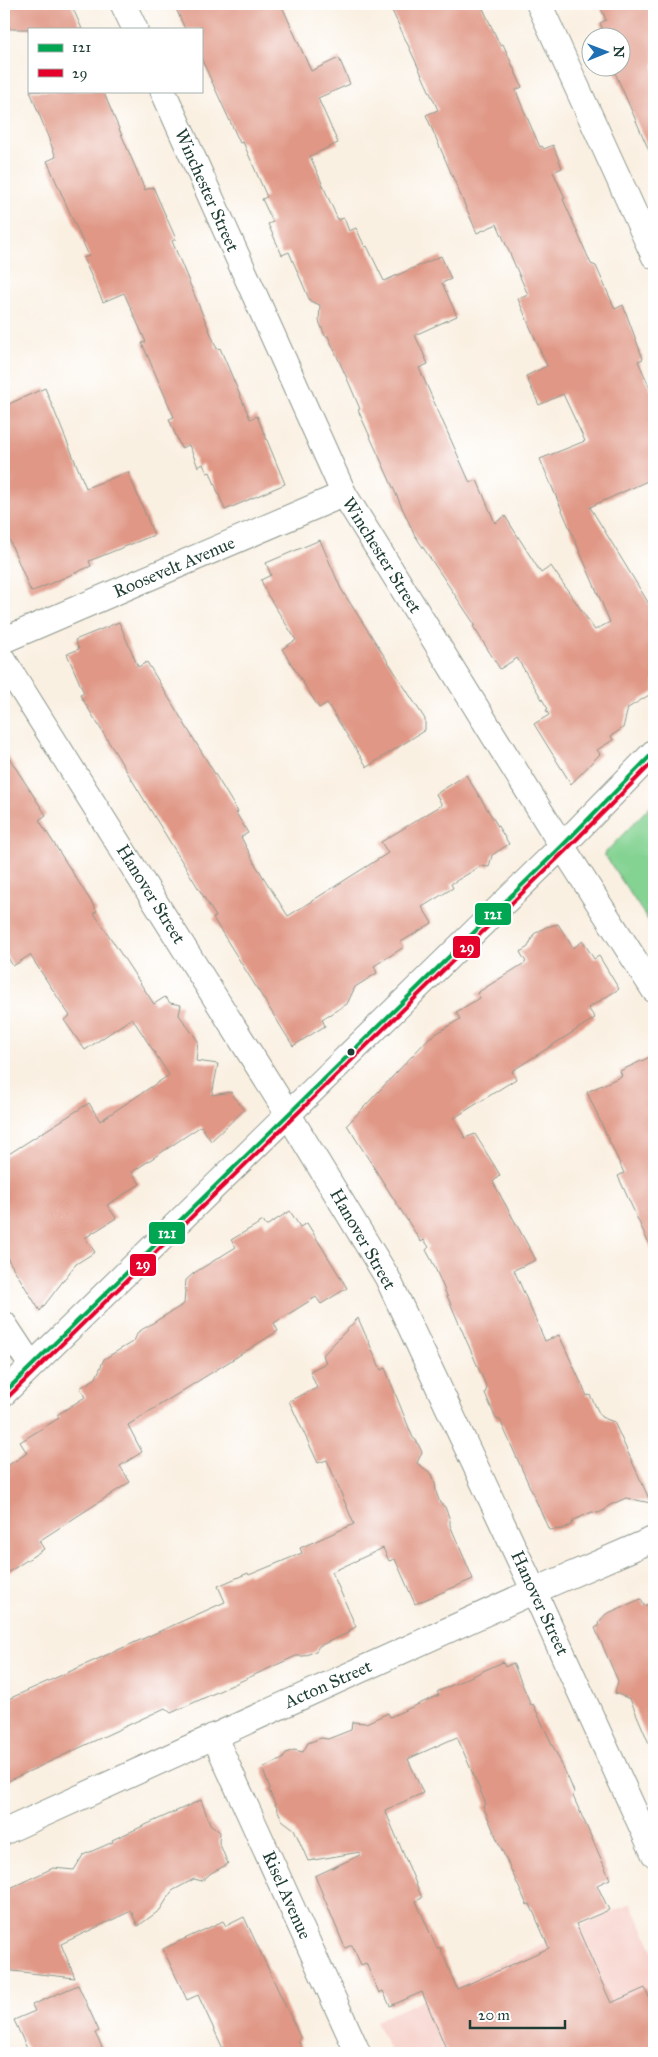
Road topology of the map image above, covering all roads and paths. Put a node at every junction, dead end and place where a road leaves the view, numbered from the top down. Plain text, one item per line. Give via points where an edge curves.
1 (124, 4) edge
2 (540, 4) edge
3 (135, 28) edge
4 (163, 92) edge
5 (654, 256) edge
6 (344, 494) junction
7 (4, 640) edge
8 (4, 660) edge
9 (654, 752) edge
10 (562, 846) junction
11 (654, 990) edge
12 (288, 1114) junction
13 (4, 1324) edge
14 (31, 1365) junction
15 (4, 1394) edge
16 (654, 1539) edge
17 (534, 1591) junction
18 (214, 1736) junction
19 (4, 1832) edge
20 (654, 1854) edge
21 (358, 2053) edge

1 - 3 street
2 - 5 street
4 - 6 street, Winchester Street
6 - 7 street, Roosevelt Avenue
6 - 10 street, Winchester Street
8 - 12 street, Hanover Street
9 - 10 street
10 - 11 street, Winchester Street
10 - 12 street
12 - 14 street
12 - 17 street, Hanover Street via 387,1277
13 - 14 street
14 - 15 street
16 - 17 street, Acton Street
17 - 18 street, Acton Street
17 - 20 street, Hanover Street
18 - 19 street, Acton Street
18 - 21 street, Risel Avenue

